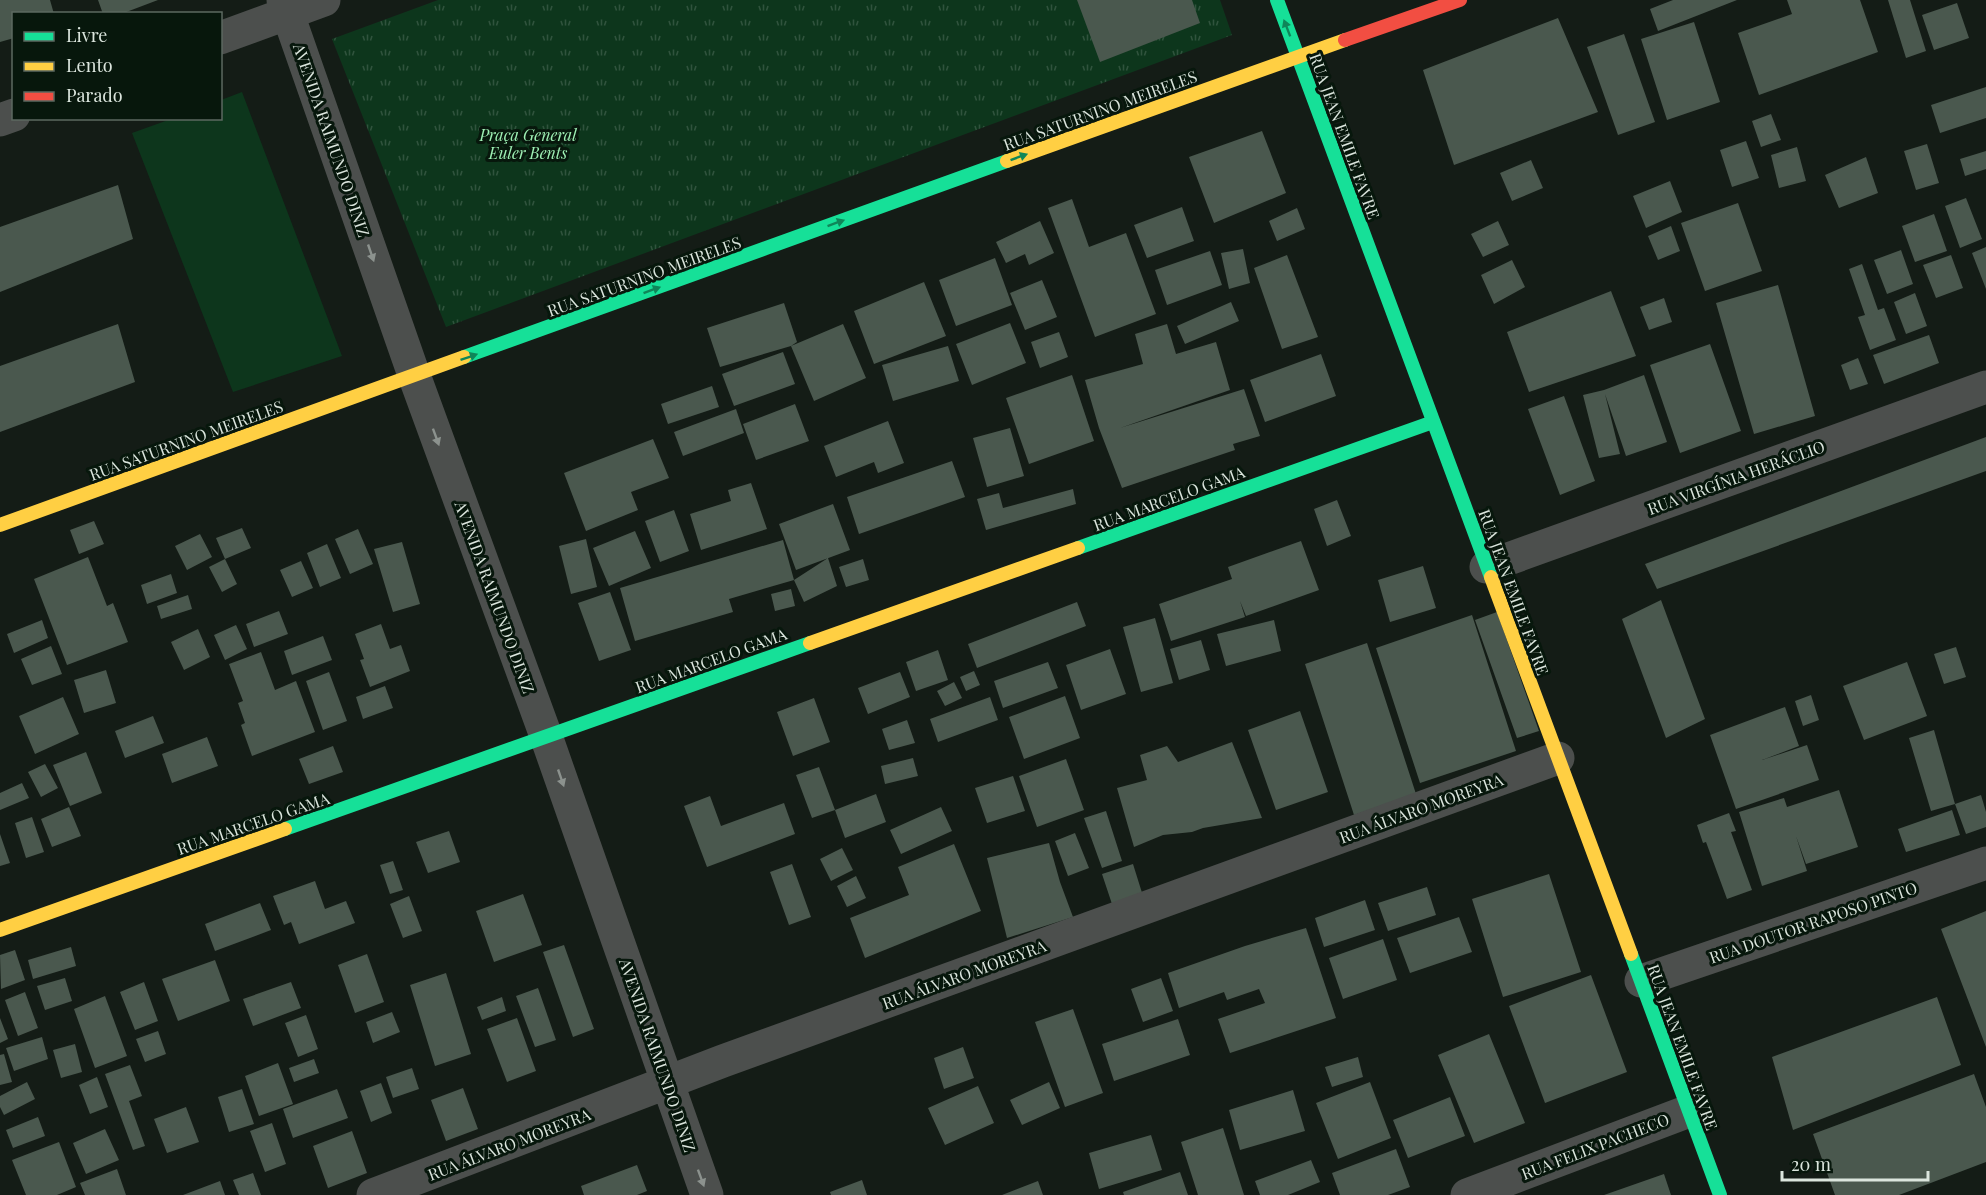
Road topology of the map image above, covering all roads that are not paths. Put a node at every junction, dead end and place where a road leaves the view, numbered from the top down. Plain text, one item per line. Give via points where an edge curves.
1 (324, 0) edge
2 (1276, 0) edge
3 (1460, 0) edge
4 (285, 7) edge
5 (222, 37) edge
6 (1298, 56) junction
7 (414, 375) junction
8 (1986, 387) edge
9 (1433, 422) junction
10 (0, 525) edge
11 (1486, 567) junction
12 (546, 736) junction
13 (1558, 758) junction
14 (1986, 863) edge
15 (0, 930) edge
16 (1641, 981) junction
17 (667, 1083) junction
18 (1689, 1110) junction
19 (373, 1195) edge
20 (707, 1195) edge
21 (1467, 1195) edge
22 (1720, 1195) edge

1 - 4 street
6 -> 2 street, RUA JEAN EMILE FAVRE
3 - 6 street, RUA SATURNINO MEIRELES
4 - 5 street
4 -> 7 street, AVENIDA RAIMUNDO DINIZ
7 -> 6 street, RUA SATURNINO MEIRELES
6 - 9 street, RUA JEAN EMILE FAVRE
7 - 10 street, RUA SATURNINO MEIRELES
7 -> 12 street, AVENIDA RAIMUNDO DINIZ
8 - 11 street, RUA VIRGÍNIA HERÁCLIO
9 - 11 street, RUA JEAN EMILE FAVRE
9 - 12 street, RUA MARCELO GAMA
11 - 13 street, RUA JEAN EMILE FAVRE
12 - 15 street, RUA MARCELO GAMA
12 -> 17 street, AVENIDA RAIMUNDO DINIZ
13 - 16 street, RUA JEAN EMILE FAVRE
13 - 17 street, RUA ÁLVARO MOREYRA
14 - 16 street, RUA DOUTOR RAPOSO PINTO
16 - 18 street, RUA JEAN EMILE FAVRE
17 - 19 street, RUA ÁLVARO MOREYRA
17 -> 20 street, AVENIDA RAIMUNDO DINIZ
18 - 21 street, RUA FELIX PACHECO
18 - 22 street, RUA JEAN EMILE FAVRE

